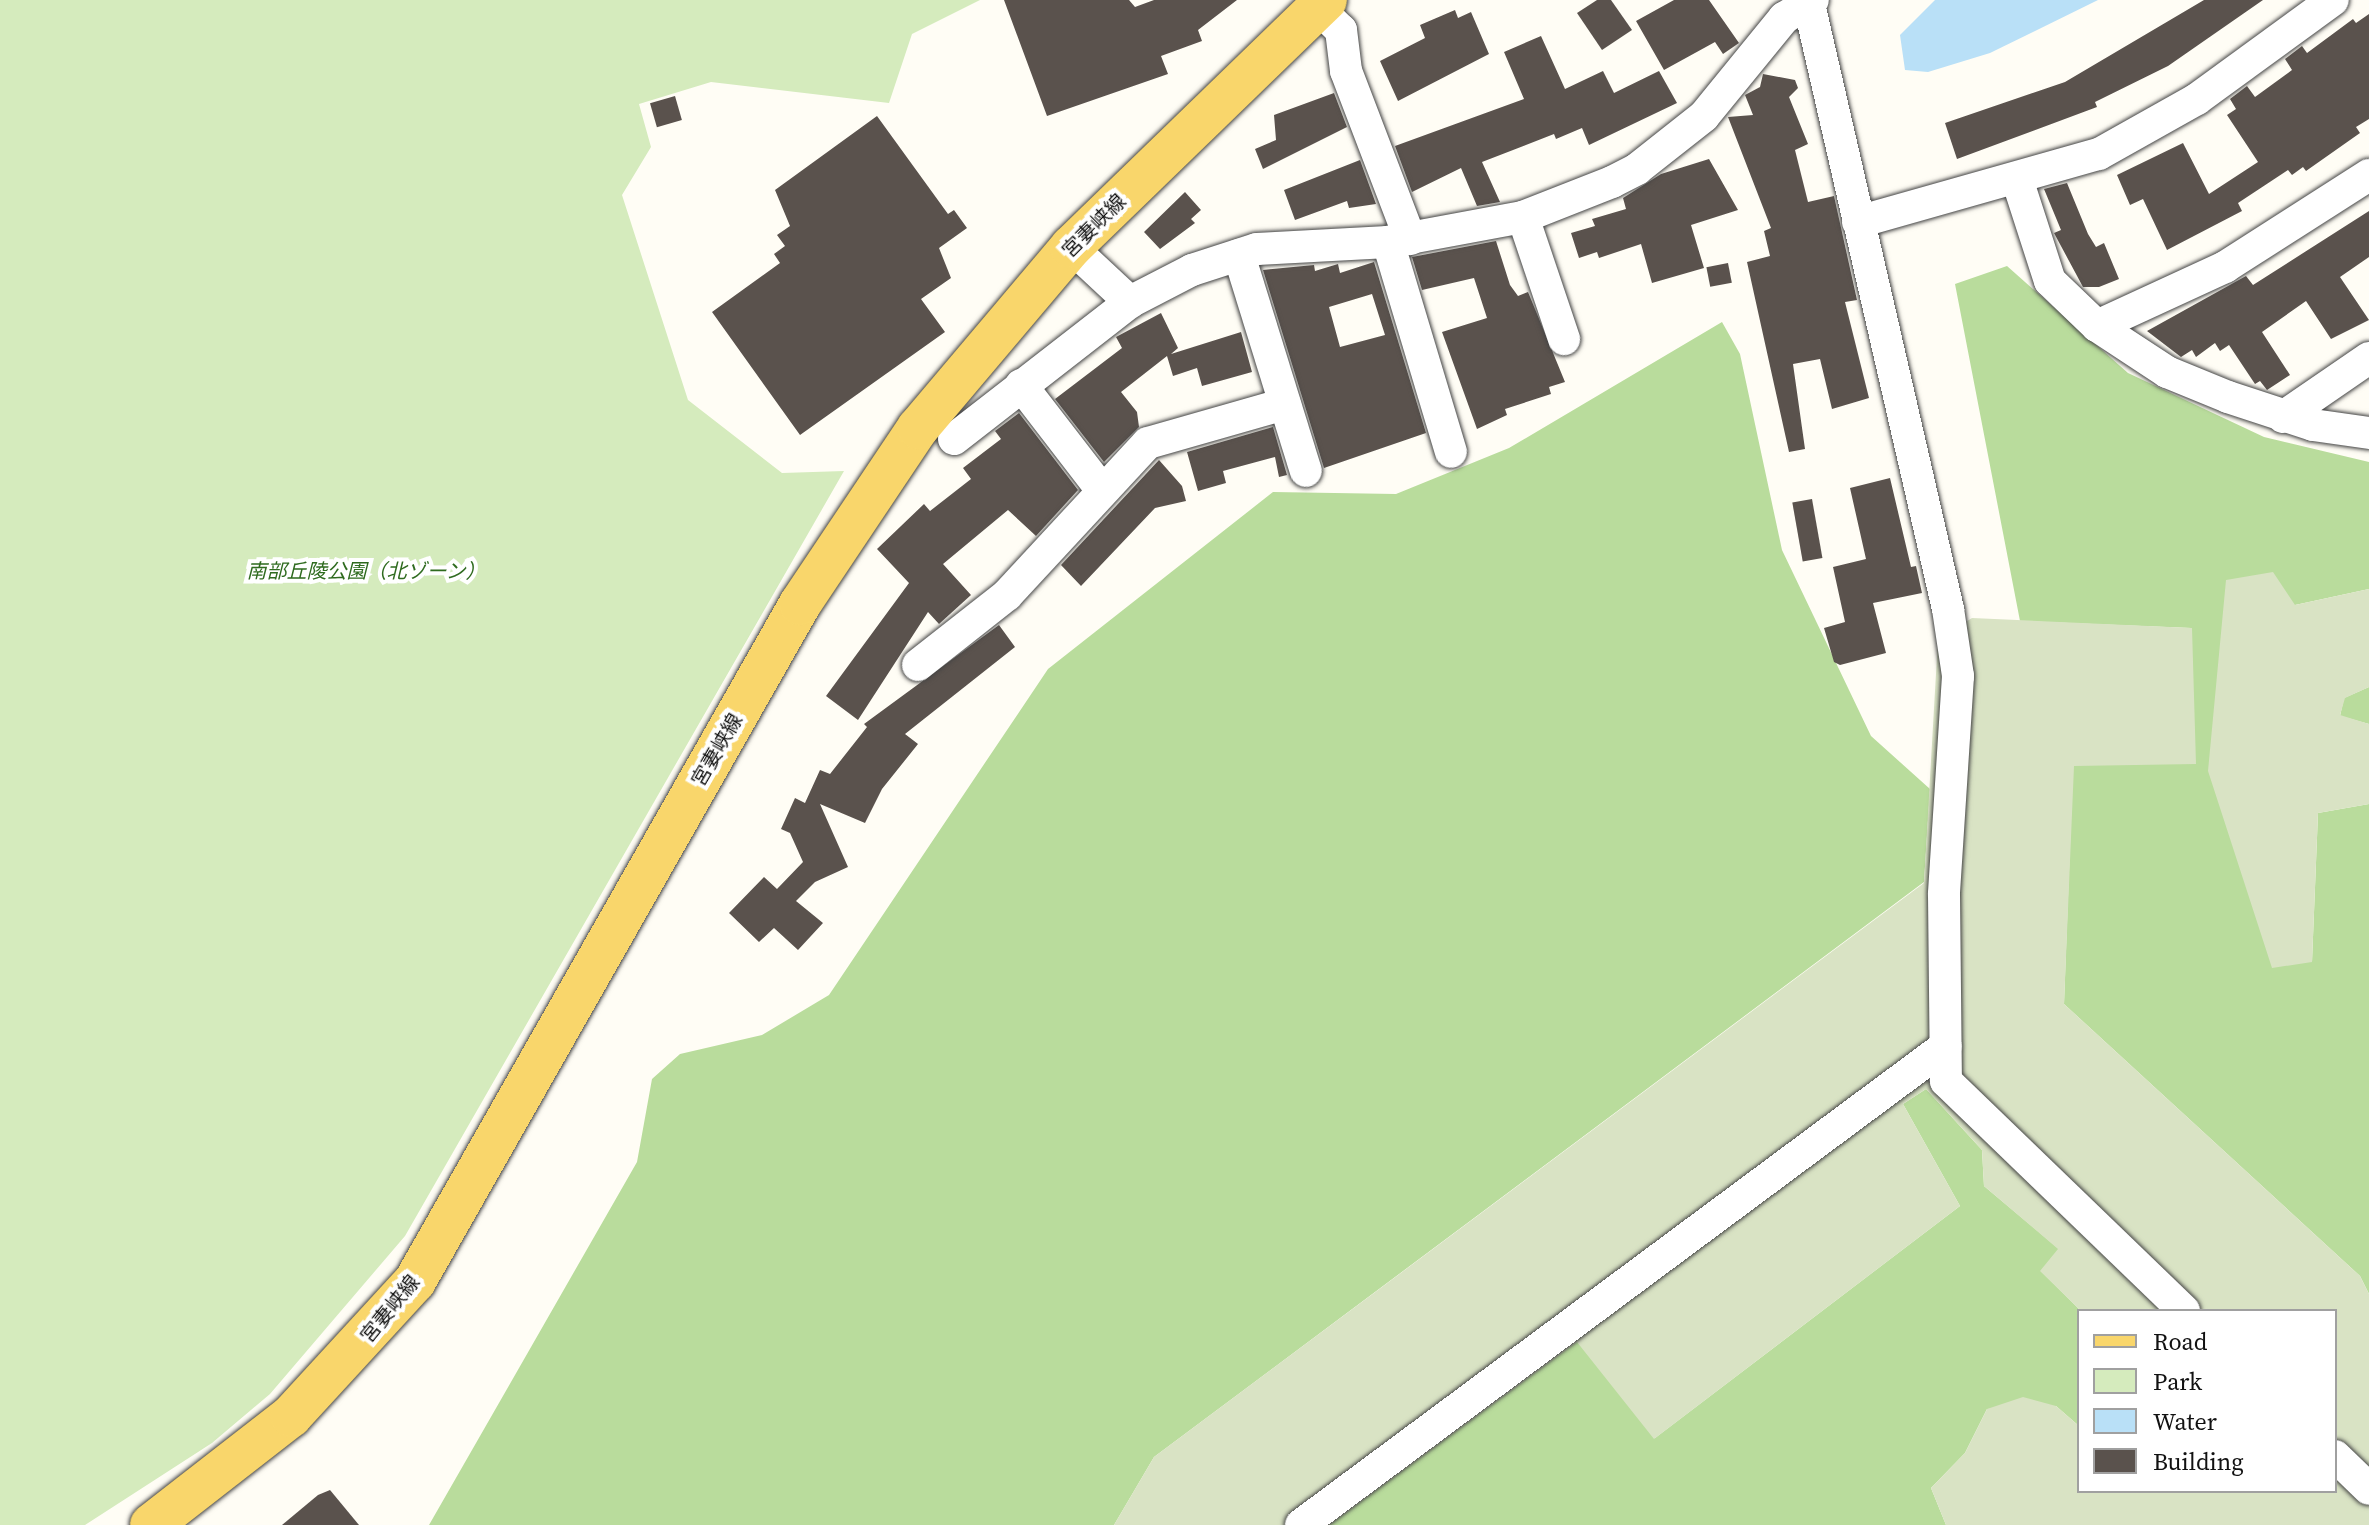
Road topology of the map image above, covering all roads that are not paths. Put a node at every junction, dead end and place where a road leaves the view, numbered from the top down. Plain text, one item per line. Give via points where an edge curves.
1 (2333, 0) edge
2 (1322, 4) edge
3 (1794, 6) edge
4 (2369, 175) edge
5 (2017, 179) junction
6 (1523, 217) junction
7 (1858, 222) junction
8 (1399, 240) junction
9 (1071, 247) junction
10 (1239, 255) junction
11 (1130, 302) junction
12 (2097, 326) junction
13 (1564, 339) dead end
14 (2369, 358) edge
15 (1021, 385) junction
16 (1285, 404) junction
17 (2283, 417) junction
18 (2369, 433) edge
19 (954, 439) dead end
20 (1451, 452) dead end
21 (1306, 471) dead end
22 (1102, 490) junction
23 (918, 665) dead end
24 (1946, 1046) junction
25 (2182, 1309) edge
26 (2337, 1458) edge
27 (2369, 1489) edge
28 (151, 1525) edge
29 (1301, 1525) edge

1 - 5 street via 2197,99 2099,154
2 - 8 street via 1341,30 1346,71
2 - 9 main road, 宮妻峡線
3 - 6 street via 1704,116 1678,138 1612,182
3 - 7 street
4 - 12 street via 2225,267
5 - 7 street
5 - 12 street via 2050,281
6 - 8 street
6 - 13 street
7 - 24 street via 1948,609 1958,676 1944,895
8 - 10 street via 1306,243
8 - 20 street
9 - 11 street
9 - 28 main road, 宮妻峡線 via 918,428 800,604 415,1281 291,1416
10 - 11 street via 1192,270
10 - 16 street
11 - 15 street
12 - 17 street via 2167,372
14 - 17 street
15 - 19 street
15 - 22 street
16 - 21 street
16 - 22 street via 1148,443
17 - 18 street
22 - 23 street via 1007,595
24 - 25 street via 1946,1081 1959,1097
24 - 29 street
26 - 27 street

